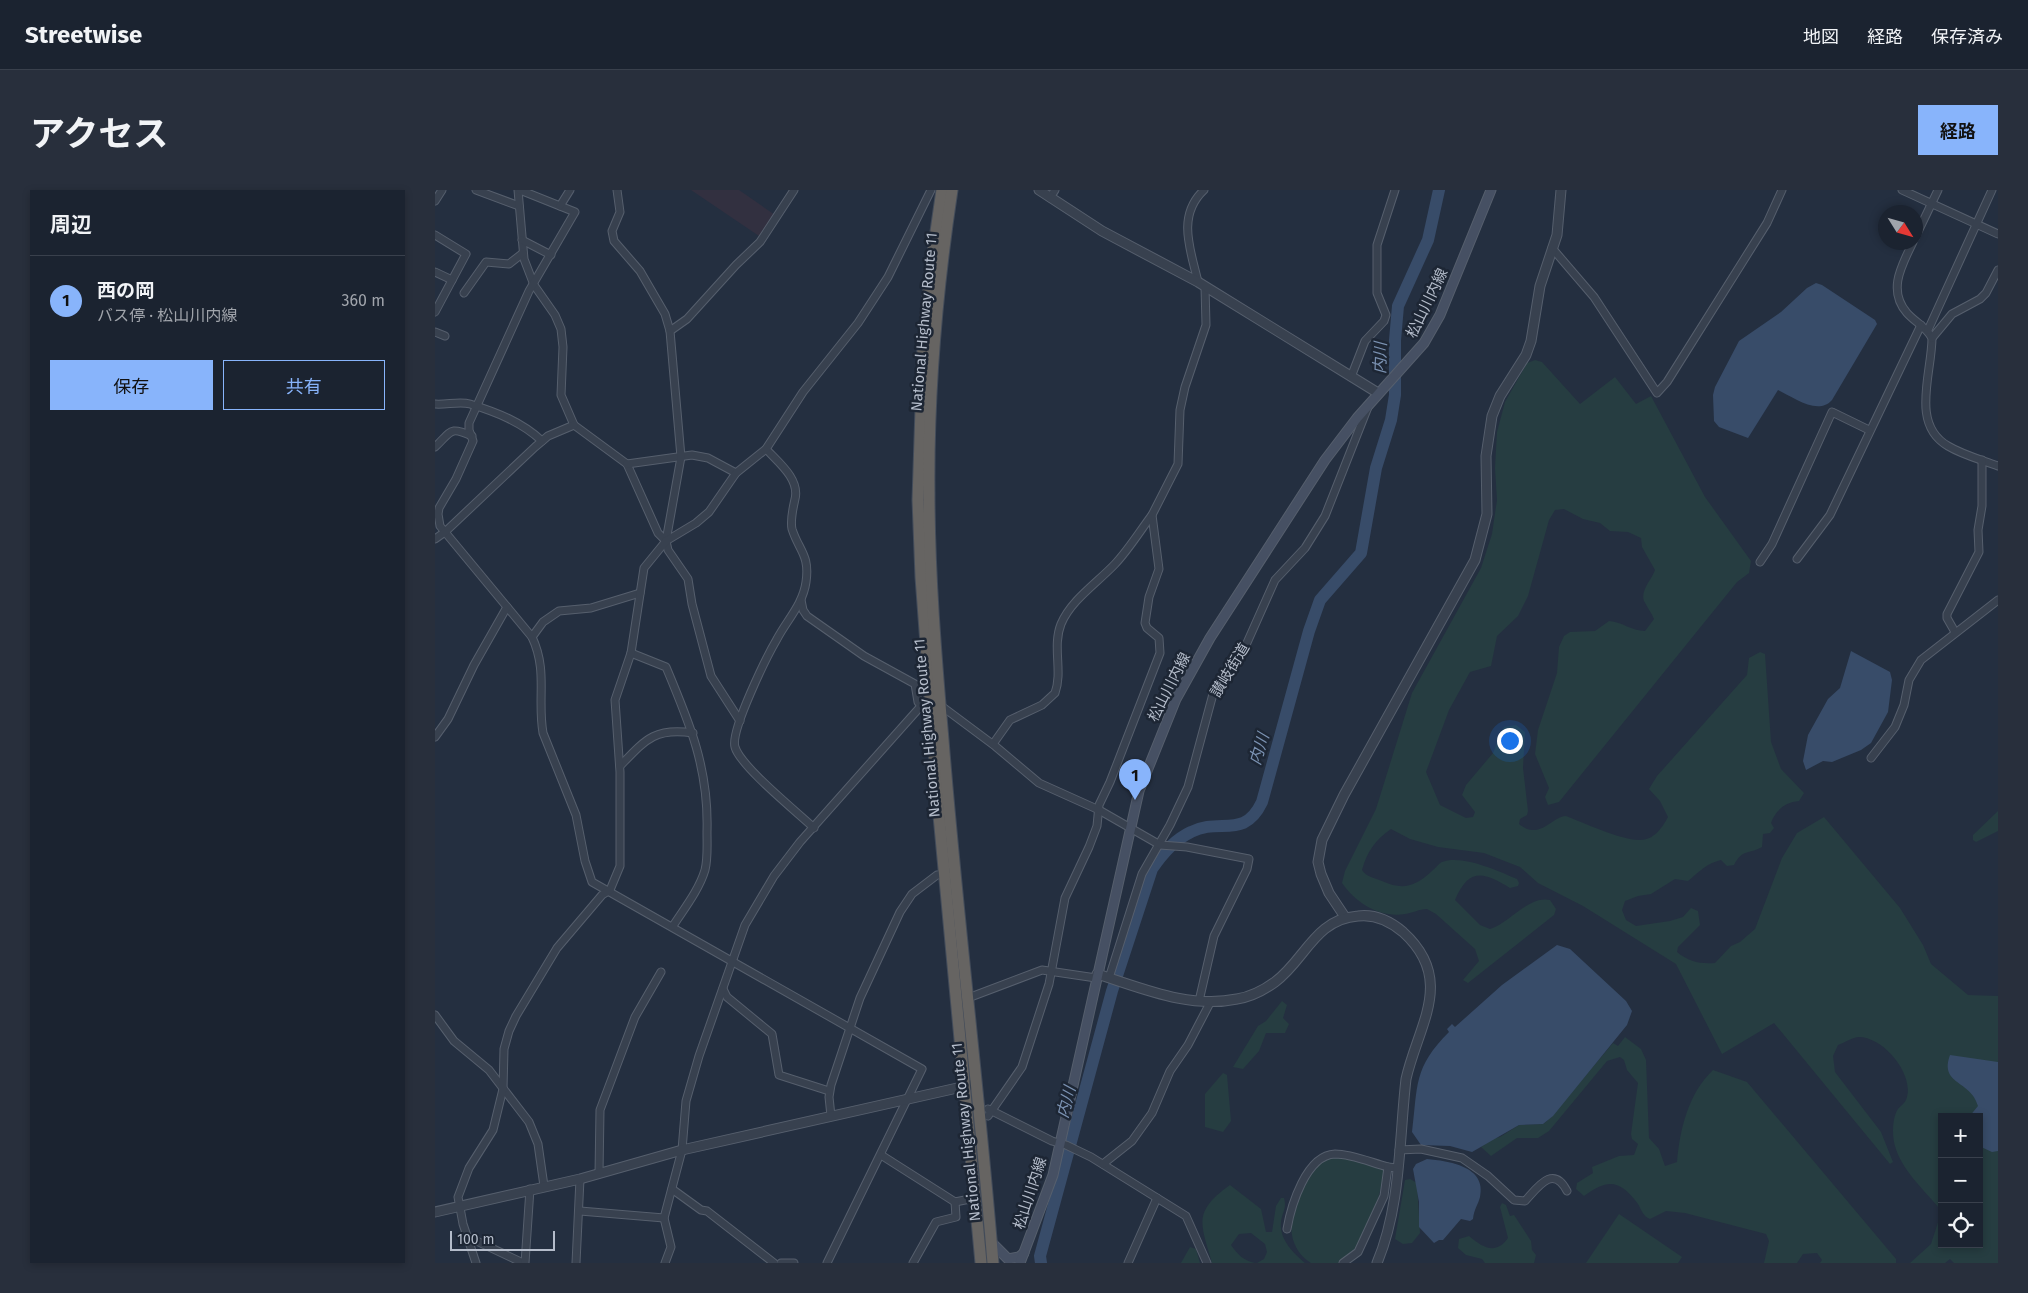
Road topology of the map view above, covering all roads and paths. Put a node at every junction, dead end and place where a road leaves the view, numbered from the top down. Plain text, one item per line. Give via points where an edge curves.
1 (441, 190) edge
2 (476, 190) edge
3 (519, 190) edge
4 (570, 190) edge
5 (617, 190) edge
6 (794, 190) edge
7 (931, 190) edge
8 (942, 190) edge
9 (952, 190) edge
10 (1039, 190) edge
11 (1395, 190) edge
12 (1491, 190) edge
13 (1561, 190) edge
14 (1782, 190) edge
15 (1902, 190) edge
16 (1938, 190) edge
17 (1993, 190) edge
18 (1200, 191) edge
19 (1052, 194) edge
20 (435, 201) edge
21 (1932, 203) junction
22 (519, 206) junction
23 (560, 206) junction
24 (1923, 222) edge
25 (1977, 224) junction
26 (1998, 234) edge
27 (435, 235) edge
28 (521, 240) junction
29 (1552, 248) junction
30 (1909, 250) edge
31 (523, 253) junction
32 (551, 255) junction
33 (1998, 270) edge
34 (435, 272) edge
35 (452, 280) junction
36 (1202, 284) junction
37 (534, 285) junction
38 (464, 293) dead end
39 (435, 312) edge
40 (1921, 325) junction
41 (1928, 330) junction
42 (670, 331) junction
43 (435, 332) edge
44 (445, 336) dead end
45 (1932, 338) junction
46 (1351, 377) junction
47 (1378, 394) junction
48 (435, 404) edge
49 (1369, 404) junction
50 (476, 407) junction
51 (574, 425) junction
52 (1869, 430) junction
53 (473, 436) junction
54 (542, 440) junction
55 (435, 447) edge
56 (766, 449) junction
57 (681, 456) junction
58 (1982, 460) junction
59 (627, 464) junction
60 (1998, 466) edge
61 (736, 473) junction
62 (436, 514) edge
63 (1152, 515) junction
64 (445, 532) junction
65 (435, 539) edge
66 (666, 541) junction
67 (1797, 559) dead end
68 (1760, 562) dead end
69 (640, 593) junction
70 (801, 600) junction
71 (1998, 600) edge
72 (507, 607) junction
73 (1955, 632) junction
74 (532, 637) junction
75 (631, 654) junction
76 (930, 706) junction
77 (739, 721) junction
78 (693, 733) junction
79 (435, 737) edge
80 (993, 744) junction
81 (1871, 758) dead end
82 (620, 766) junction
83 (1099, 810) junction
84 (814, 828) junction
85 (1130, 829) junction
86 (1162, 845) junction
87 (949, 874) junction
88 (610, 890) junction
89 (1345, 917) junction
90 (673, 926) junction
91 (733, 961) junction
92 (1051, 970) junction
93 (661, 972) dead end
94 (1096, 976) junction
95 (1111, 978) junction
96 (723, 989) junction
97 (968, 998) junction
98 (1199, 1001) junction
99 (1211, 1001) junction
100 (435, 1016) edge
101 (850, 1027) junction
102 (970, 1085) junction
103 (503, 1089) junction
104 (829, 1091) junction
105 (907, 1098) junction
106 (831, 1116) junction
107 (1062, 1144) junction
108 (682, 1150) junction
109 (1399, 1150) junction
110 (881, 1155) junction
111 (1103, 1164) junction
112 (1393, 1167) junction
113 (599, 1174) junction
114 (580, 1180) junction
115 (544, 1186) junction
116 (531, 1189) junction
117 (673, 1189) junction
118 (1567, 1191) dead end
119 (975, 1198) junction
120 (1157, 1198) junction
121 (955, 1202) junction
122 (459, 1207) junction
123 (579, 1211) junction
124 (435, 1212) edge
125 (664, 1218) junction
126 (1287, 1229) dead end
127 (467, 1236) junction
128 (992, 1243) junction
129 (1024, 1253) junction
130 (476, 1263) edge
131 (524, 1263) edge
132 (576, 1263) edge
133 (665, 1263) edge
134 (774, 1263) edge
135 (781, 1263) edge
136 (794, 1263) edge
137 (827, 1263) edge
138 (913, 1263) edge
139 (981, 1263) edge
140 (993, 1263) edge
141 (1020, 1263) edge
142 (1128, 1263) edge
143 (1207, 1263) edge
144 (1343, 1263) edge
145 (1377, 1263) edge

1 - 20 street
2 - 22 street
3 - 22 street
3 - 23 street
4 - 23 street
5 - 42 street via 619,212 612,232 614,241 640,271 665,314
6 - 42 street via 760,242 687,318
7 - 56 street via 888,278 858,323 803,392
8 - 76 highway, National Highway Route 11 via 923,347 919,461 920,558
9 - 76 highway, National Highway Route 11 via 936,325 929,489
10 - 19 street
11 - 46 street via 1376,252 1377,294 1386,315 1359,351
12 - 47 main road, 松山川内線 via 1440,315 1424,342
13 - 29 street via 1559,220
14 - 29 street via 1766,225 1657,393 1594,298
15 - 21 street
16 - 21 street
17 - 25 street
18 - 36 street via 1187,221 1188,237
19 - 36 street via 1102,231
21 - 24 street
21 - 25 street
22 - 28 street
23 - 32 street via 575,212
25 - 26 street
25 - 41 street
27 - 35 street via 467,254
28 - 31 street
28 - 32 street
29 - 89 street via 1540,286 1526,355 1492,416 1486,456 1487,514 1475,560 1322,840 1318,862 1321,874
30 - 40 street via 1896,285 1903,307
31 - 37 street
31 - 38 street via 509,264 486,262
32 - 37 street
33 - 45 street via 1986,293 1952,314
34 - 35 street
35 - 39 street
36 - 46 street
36 - 63 street via 1206,325 1181,404 1178,464
37 - 50 street
37 - 51 street via 561,329 561,395
40 - 41 street
40 - 52 street
41 - 45 street
42 - 57 street
43 - 44 street
45 - 58 street via 1925,403 1930,428 1949,447
46 - 47 street
47 - 49 main road, 松山川内線
48 - 50 street
49 - 85 main road, 松山川内線 via 1325,460 1192,668 1151,757
49 - 86 street, 讃岐街道 via 1321,524 1305,548 1275,580 1246,644 1213,694 1188,787
50 - 53 street via 469,423
50 - 54 street via 528,428
51 - 54 street
51 - 59 street
52 - 67 street via 1831,515
52 - 68 street via 1833,412 1772,544
53 - 55 street via 453,430
53 - 62 street
54 - 64 street
56 - 61 street
56 - 70 street via 795,485 792,528 807,563
57 - 59 street
57 - 61 street via 708,458
57 - 66 street
58 - 60 street
58 - 73 street via 1979,552 1947,614
59 - 66 street via 658,533
61 - 66 street via 709,512 696,524
62 - 64 street
63 - 80 street via 1116,563 1071,608 1061,624 1057,640 1055,693 1042,704 1010,720
63 - 83 street via 1159,569 1149,597 1145,623 1159,638 1160,653
64 - 65 street
64 - 72 street
66 - 69 street via 644,568
66 - 77 street via 668,550 688,579 691,604 711,676
69 - 74 street via 591,608 559,611 543,622
69 - 75 street
70 - 76 street via 807,616 864,656 915,684 918,702
70 - 77 street via 777,639
71 - 73 street
72 - 74 street
72 - 79 street via 448,719
73 - 81 street via 1927,654 1913,671 1900,718
74 - 88 street via 543,672 543,733 576,814 592,882
75 - 78 street via 666,667
75 - 82 street via 615,700
76 - 80 street
76 - 84 street
76 - 87 highway, National Highway Route 11
77 - 84 street via 734,745 738,755
78 - 82 street via 668,730 647,738
78 - 90 street via 706,793 707,857 701,880
80 - 83 street via 1039,783
82 - 88 street via 620,866
83 - 85 street
83 - 92 street via 1089,847 1065,898
84 - 91 street via 774,876 745,925
85 - 86 street
85 - 94 main road, 松山川内線
86 - 95 street, 讃岐街道 via 1136,888
86 - 98 street via 1249,858 1247,869 1214,936
87 - 97 highway, National Highway Route 11
87 - 101 street via 937,875 912,894 860,998
87 - 102 highway, National Highway Route 11
88 - 90 street
88 - 103 street via 571,930 516,1016 504,1049
89 - 99 street via 1322,930 1275,982 1236,1000
89 - 109 street via 1363,915 1391,923 1414,945 1428,973 1431,1000 1406,1079
90 - 91 street
91 - 96 street
91 - 101 street
92 - 94 street
92 - 97 street via 1042,970
92 - 107 street via 1022,1066 990,1112
93 - 113 street via 635,1017 600,1110
94 - 95 street
94 - 107 main road, 松山川内線
95 - 98 street via 1158,994
96 - 104 street via 727,997 772,1034 779,1075
96 - 108 street via 686,1101
97 - 102 highway, National Highway Route 11
98 - 99 street
99 - 111 street via 1170,1071 1151,1113 1132,1141
100 - 103 street via 445,1031 479,1060
101 - 104 street
101 - 105 street via 922,1069
102 - 105 street
102 - 119 highway, National Highway Route 11
102 - 128 highway, National Highway Route 11 via 987,1184
103 - 115 street via 529,1122 538,1144
103 - 122 street via 493,1130 462,1184
104 - 106 street
105 - 106 street
105 - 110 street
106 - 108 street
107 - 111 street
107 - 129 main road, 松山川内線
108 - 113 street
108 - 117 street
109 - 112 street
109 - 118 street via 1421,1149 1462,1158 1514,1200 1525,1201 1551,1178 1561,1181
110 - 121 street
110 - 137 street
111 - 120 street
112 - 126 street via 1337,1154 1320,1159 1302,1182
112 - 144 street via 1384,1196 1358,1252
112 - 145 street via 1391,1215
113 - 114 street
114 - 115 street
114 - 123 street
115 - 116 street
116 - 122 street
116 - 131 street
117 - 125 street
117 - 134 street
119 - 121 street
119 - 139 highway, National Highway Route 11
120 - 142 street
120 - 143 street via 1186,1216
121 - 138 street via 957,1217 936,1222
122 - 124 street
122 - 127 street
123 - 125 street
123 - 132 street
125 - 133 street via 671,1247
127 - 130 street
127 - 131 street
128 - 129 main road via 1008,1259
128 - 140 highway, National Highway Route 11
129 - 141 main road, 松山川内線
135 - 136 street

